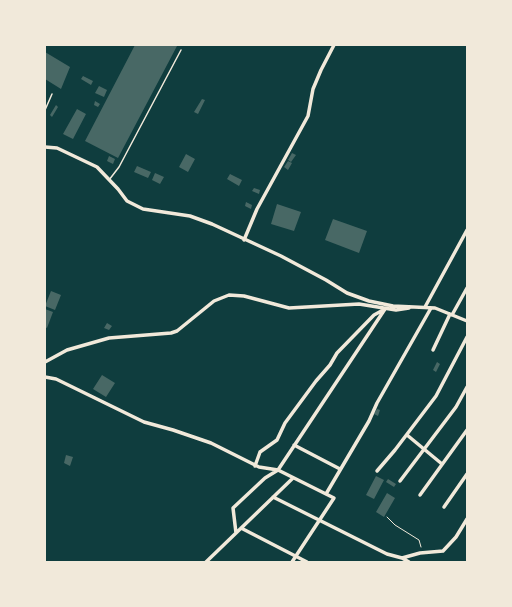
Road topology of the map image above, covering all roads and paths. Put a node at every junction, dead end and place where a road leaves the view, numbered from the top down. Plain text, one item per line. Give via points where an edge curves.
1 (334, 45) edge
2 (181, 50) dead end
3 (52, 94) dead end
4 (45, 110) edge
5 (45, 147) edge
6 (109, 180) junction
7 (467, 230) edge
8 (244, 240) junction
9 (467, 288) edge
10 (418, 307) junction
11 (425, 307) junction
12 (431, 308) junction
13 (385, 309) junction
14 (451, 315) junction
15 (467, 321) edge
16 (467, 337) edge
17 (433, 350) dead end
18 (45, 362) edge
19 (45, 377) edge
20 (467, 387) edge
21 (467, 430) edge
22 (407, 435) junction
23 (294, 445) junction
24 (424, 449) junction
25 (442, 464) junction
26 (256, 466) junction
27 (340, 469) junction
28 (278, 470) junction
29 (378, 471) dead end
30 (467, 474) edge
31 (293, 478) junction
32 (400, 481) dead end
33 (326, 494) junction
34 (420, 495) dead end
35 (273, 497) junction
36 (444, 507) dead end
37 (387, 517) dead end
38 (467, 519) edge
39 (319, 520) junction
40 (241, 528) junction
41 (236, 533) junction
42 (420, 553) junction
43 (295, 556) junction
44 (402, 558) junction
45 (209, 561) edge
46 (292, 562) edge
47 (307, 562) edge
48 (409, 562) edge

1 - 8 street via 313,89 308,116 257,210
2 - 6 lane via 119,167
3 - 4 lane
5 - 6 street via 57,148 97,167
6 - 8 street via 127,201 143,209 190,216
7 - 11 street
8 - 10 street via 369,301 393,306
9 - 14 street
10 - 11 street
10 - 13 street
11 - 12 street
12 - 14 street
12 - 27 street
13 - 18 street via 359,304 289,308 244,296 229,295 214,301 177,331 109,338 66,350
13 - 23 street
13 - 26 street via 374,315 337,353 285,423 277,440 260,452
14 - 15 street
14 - 17 street
16 - 22 street via 436,396
19 - 26 street via 56,379 144,422 211,443
20 - 24 street via 456,407
21 - 25 street
22 - 24 street
22 - 29 street
23 - 27 street
23 - 28 street
24 - 25 street
24 - 32 street
25 - 34 street
26 - 28 street
27 - 33 street
28 - 31 street
28 - 41 street via 265,478 232,508
30 - 36 street
31 - 33 street
31 - 35 street
33 - 39 street via 334,498
35 - 39 street
35 - 40 street
37 - 42 path via 419,540
38 - 42 street via 456,538 443,551
39 - 43 street
39 - 44 street via 387,554
40 - 41 street
40 - 43 street
41 - 45 street
42 - 44 street
43 - 46 street
43 - 47 street
44 - 48 street

